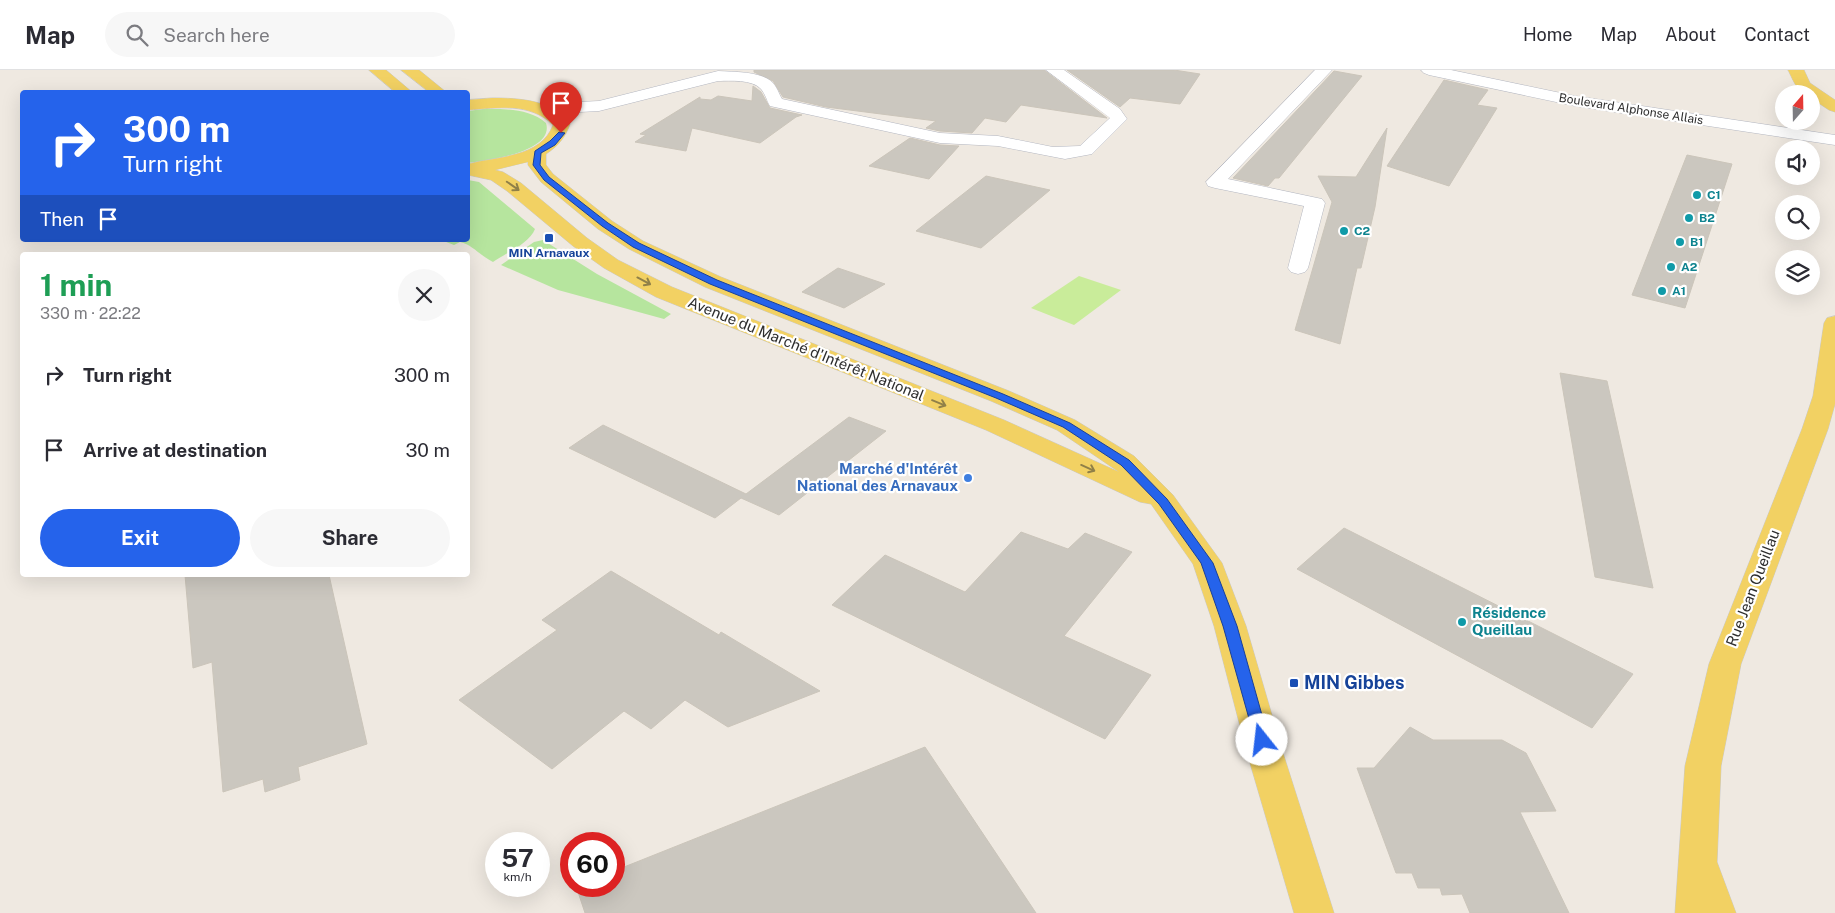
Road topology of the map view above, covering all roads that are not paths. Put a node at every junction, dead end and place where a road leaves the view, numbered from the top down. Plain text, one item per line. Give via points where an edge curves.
1 (377, 70) edge
2 (409, 70) edge
3 (1054, 70) edge
4 (1324, 70) edge
5 (1429, 70) edge
6 (1797, 70) edge
7 (716, 73) edge
8 (402, 90) edge
9 (435, 90) edge
10 (1835, 90) edge
11 (470, 104) edge
12 (599, 106) junction
13 (1835, 107) edge
14 (541, 109) junction
15 (562, 124) junction
16 (1835, 140) edge
17 (537, 152) junction
18 (470, 170) edge
19 (470, 170) edge
20 (1298, 268) dead end
21 (1835, 323) edge
22 (1163, 501) junction
23 (1699, 860) junction
24 (1314, 913) edge
25 (1695, 913) edge
26 (1716, 913) edge

1 - 8 main road
2 - 9 main road
3 - 7 street via 1114,112 1119,119 1086,150 1067,154 999,141 940,138 776,103 766,85
4 - 20 street via 1215,182 1315,203
5 - 16 street, Boulevard Alphonse Allais via 1575,101
6 - 10 main road
6 - 13 main road via 1804,86
7 - 12 street
11 - 14 main road via 521,104
12 - 14 street
12 - 15 street
14 - 15 main road via 556,115
15 - 17 main road via 561,133
17 - 18 main road
17 - 22 main road, Avenue du Marché d'Intérêt National via 537,165 546,178 636,245 714,282 1066,425 1125,462
19 -> 22 main road, Avenue du Marché d'Intérêt National via 497,176 610,264 664,292 995,425
21 - 23 main road, Rue Jean Queillau via 1825,396 1815,429 1725,664 1703,766
22 - 24 main road, Avenue du Marché d'Intérêt National via 1207,563 1230,626
23 - 25 main road, Rue Jean Queillau
23 - 26 main road, Rue Jean Queillau

